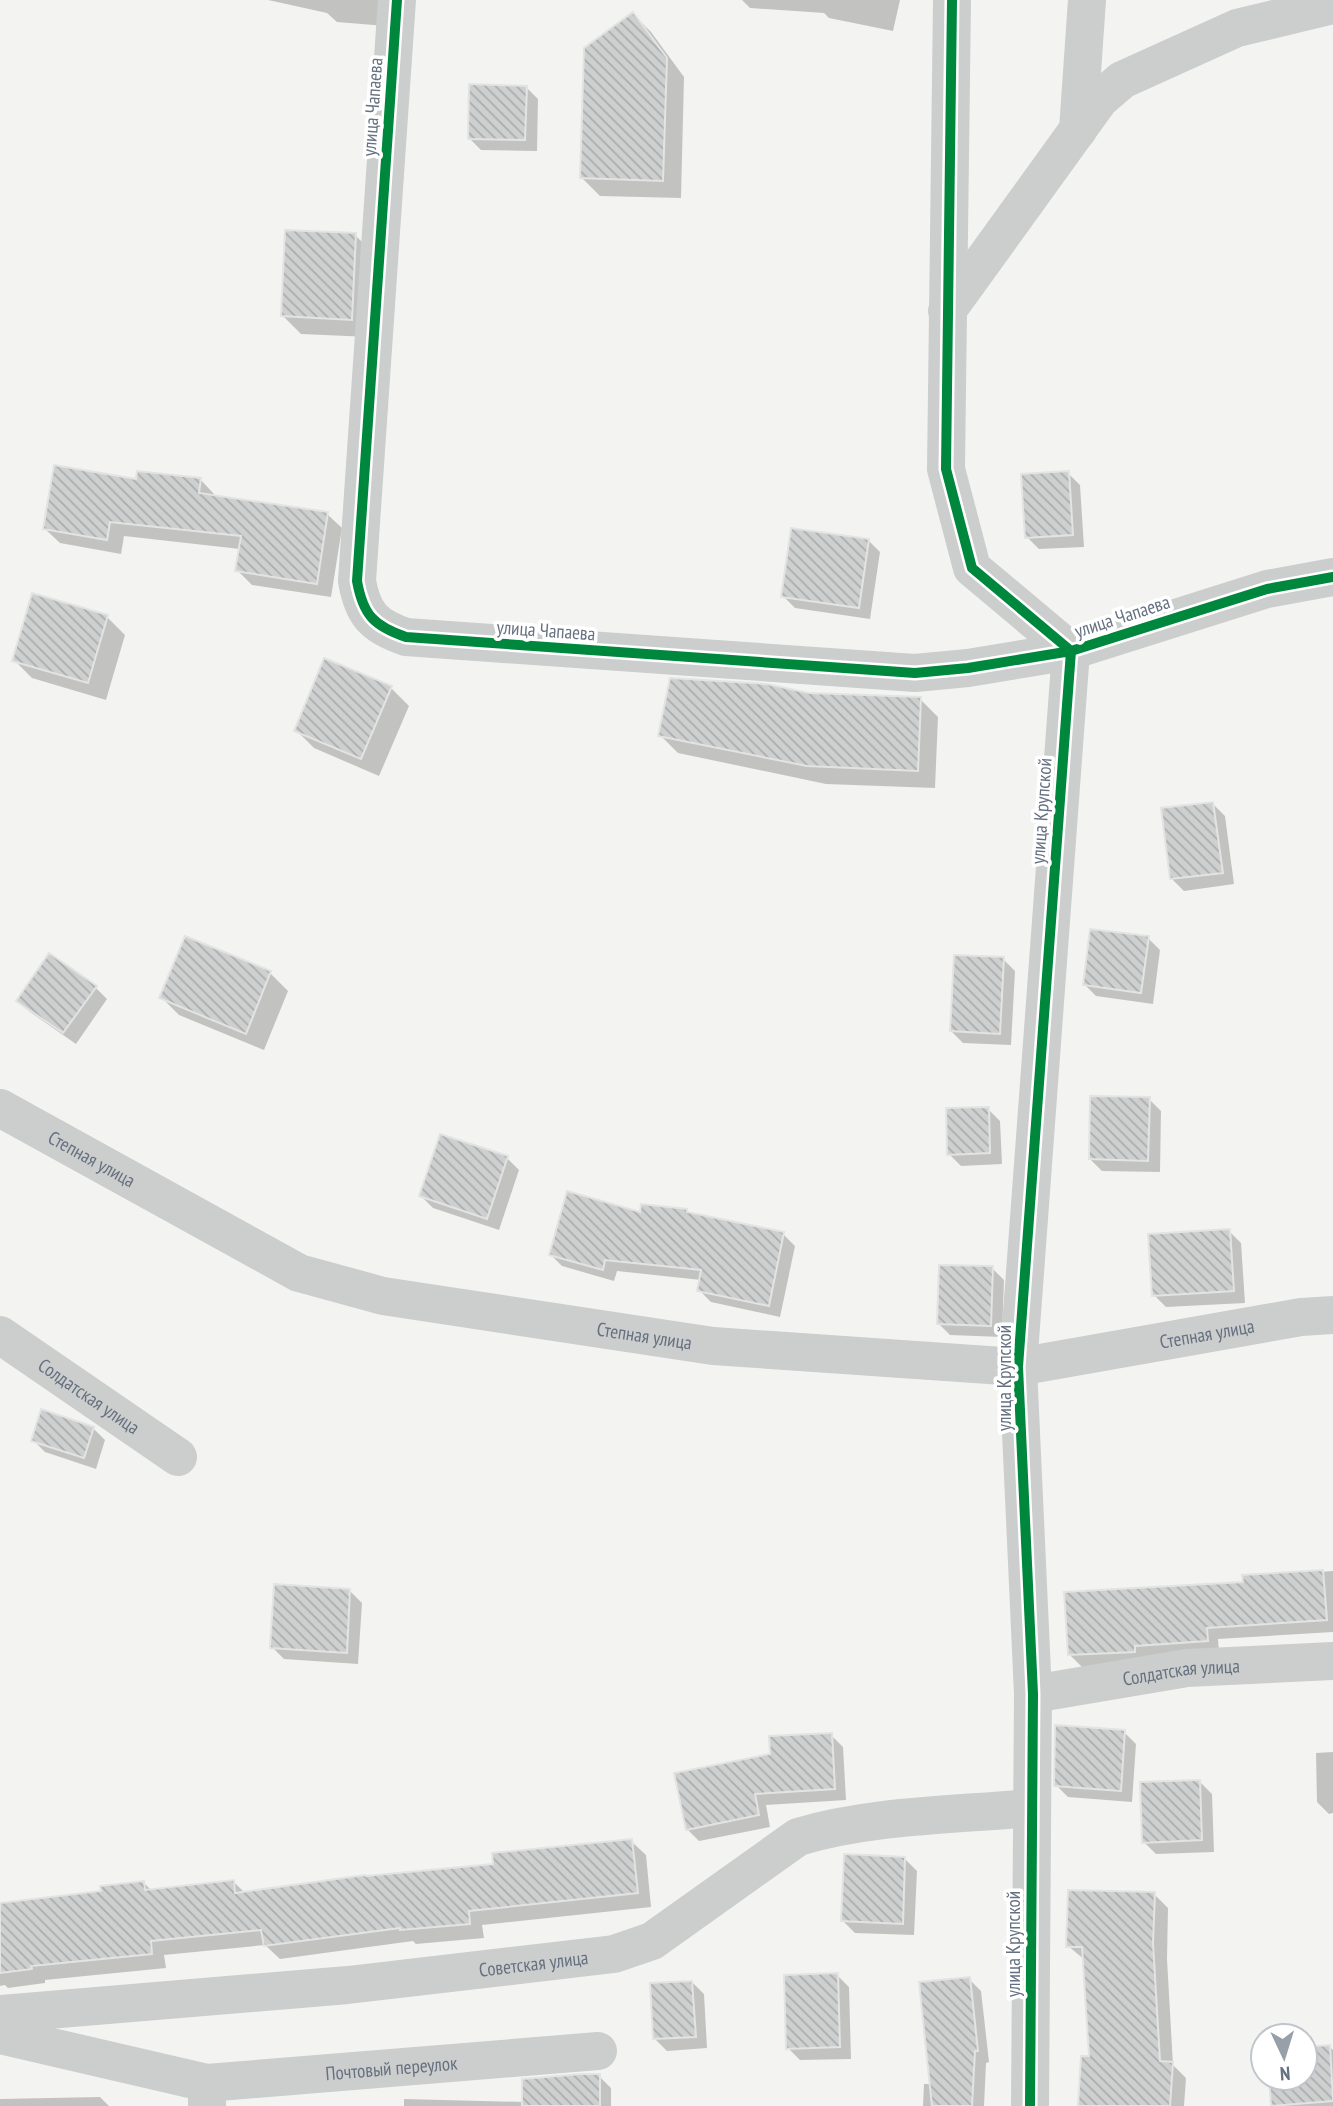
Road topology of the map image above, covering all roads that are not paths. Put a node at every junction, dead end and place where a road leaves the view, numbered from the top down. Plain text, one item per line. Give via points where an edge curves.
1 (397, 0) edge
2 (952, 0) edge
3 (1087, 0) edge
4 (1333, 5) edge
5 (1078, 130) junction
6 (947, 311) junction
7 (1333, 577) edge
8 (1071, 651) junction
9 (0, 1108) edge
10 (1333, 1315) edge
11 (0, 1335) edge
12 (1018, 1367) junction
13 (178, 1457) dead end
14 (1333, 1661) edge
15 (1033, 1694) junction
16 (1031, 1808) junction
17 (0, 2014) edge
18 (0, 2035) edge
19 (598, 2051) dead end
20 (207, 2095) edge
21 (1030, 2106) edge

1 - 8 street, улица Чапаева via 357,581 361,601 372,619 406,637 915,673
2 - 6 street
3 - 5 street
4 - 5 street via 1237,28 1122,80 1100,99
5 - 6 street
6 - 8 street via 946,469 972,568
7 - 8 street, улица Чапаева via 1267,589
8 - 12 street, улица Крупской
9 - 12 street, Степная улица via 299,1273 356,1290 713,1346
10 - 12 street, Степная улица
11 - 13 street, Солдатская улица
12 - 15 street, улица Крупской
14 - 15 street, Солдатская улица via 1187,1668
15 - 16 street, улица Крупской
16 - 17 street, Советская улица via 870,1823 798,1837 652,1941 614,1954 348,1985
16 - 21 street, улица Крупской
18 - 20 street, Почтовый переулок
19 - 20 street, Почтовый переулок

